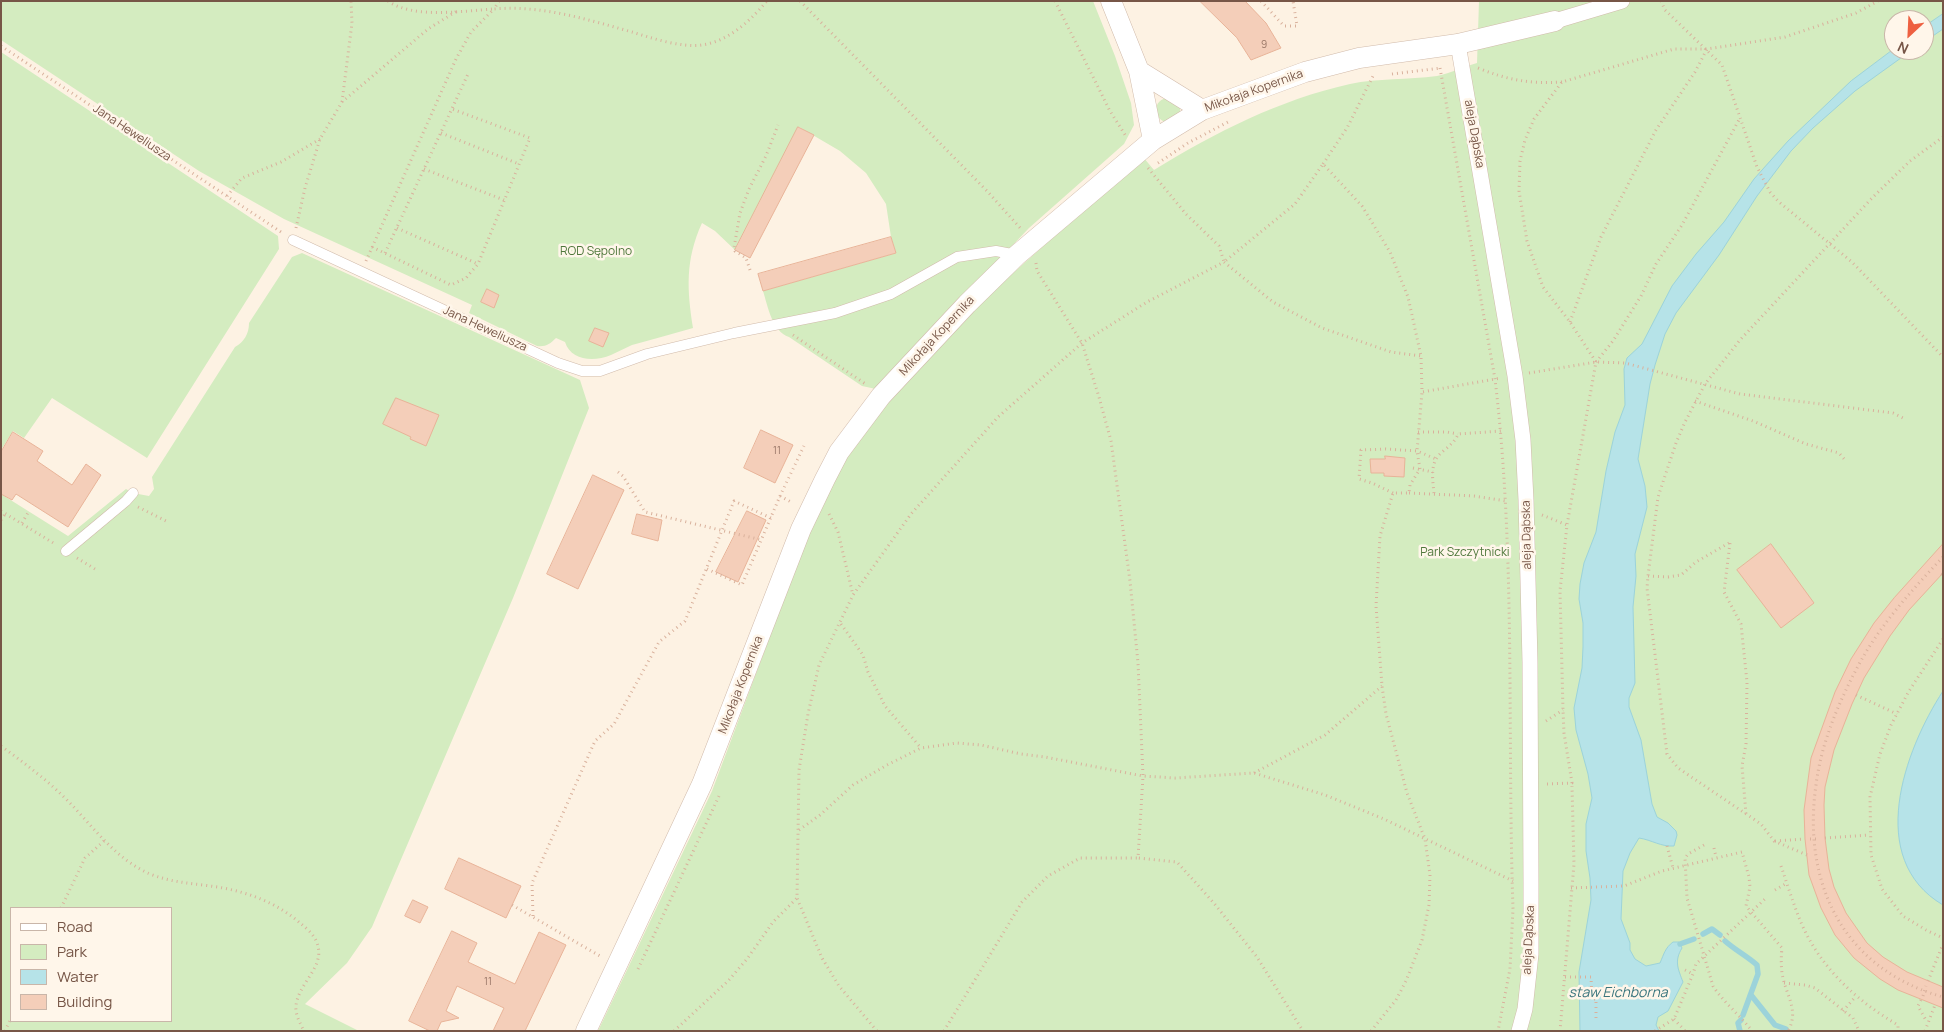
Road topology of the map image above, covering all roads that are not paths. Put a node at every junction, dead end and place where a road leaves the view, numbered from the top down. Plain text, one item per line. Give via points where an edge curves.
1 (1111, 1) edge
2 (1622, 1) edge
3 (1555, 21) joint
4 (1460, 52) junction
5 (1140, 71) junction
6 (1202, 110) junction
7 (1153, 140) junction
8 (293, 240) road end
9 (1030, 256) junction
10 (130, 497) road end
11 (66, 551) road end
12 (586, 1031) edge
13 (1520, 1031) edge

1 - 5 street
2 - 3 street, Mikołaja Kopernika
3 - 4 street, Mikołaja Kopernika
4 - 6 street, Mikołaja Kopernika via 1437,48 1359,58 1305,72
4 - 13 street, aleja Dąbska via 1523,440 1531,883 1530,954
5 - 6 street
5 - 7 street
6 - 7 street, Mikołaja Kopernika
7 - 9 street, Mikołaja Kopernika via 1142,162
8 - 9 lane, Jana Heweliusza via 558,363 582,371 600,372 647,354 835,313 891,294 957,257 996,251
9 - 12 street, Mikołaja Kopernika via 968,304 881,396 839,452 809,511 702,784
10 - 11 lane

